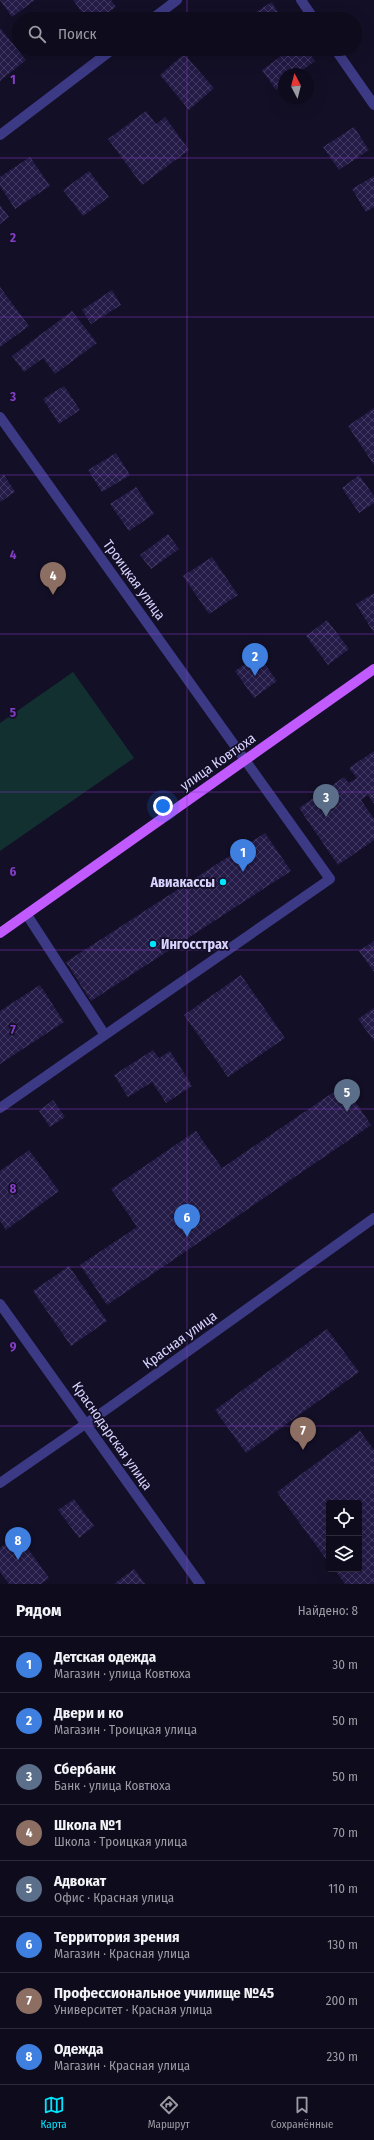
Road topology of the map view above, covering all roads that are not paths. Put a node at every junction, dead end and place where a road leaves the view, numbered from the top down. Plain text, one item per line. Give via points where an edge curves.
1 (177, 0) edge
2 (301, 0) edge
3 (161, 12) edge
4 (309, 12) edge
5 (104, 56) edge
6 (340, 56) edge
7 (374, 105) edge
8 (0, 135) edge
9 (0, 417) edge
10 (374, 670) edge
11 (246, 759) junction
12 (27, 915) junction
13 (0, 933) edge
14 (104, 1035) junction
15 (0, 1108) edge
16 (374, 1218) edge
17 (0, 1304) edge
18 (86, 1423) junction
19 (0, 1483) edge
20 (200, 1584) edge

1 - 3 street
2 - 4 street
5 - 8 street
6 - 7 street
9 - 11 street, Троицкая улица
10 - 11 main road, улица Ковтюха
11 - 12 main road, улица Ковтюха
11 - 14 street, Троицкая улица via 330,879
12 - 13 main road, улица Ковтюха
12 - 14 street
14 - 15 street
16 - 18 street, Красная улица
17 - 18 street, Краснодарская улица
18 - 19 street, Красная улица
18 - 20 street, Краснодарская улица

